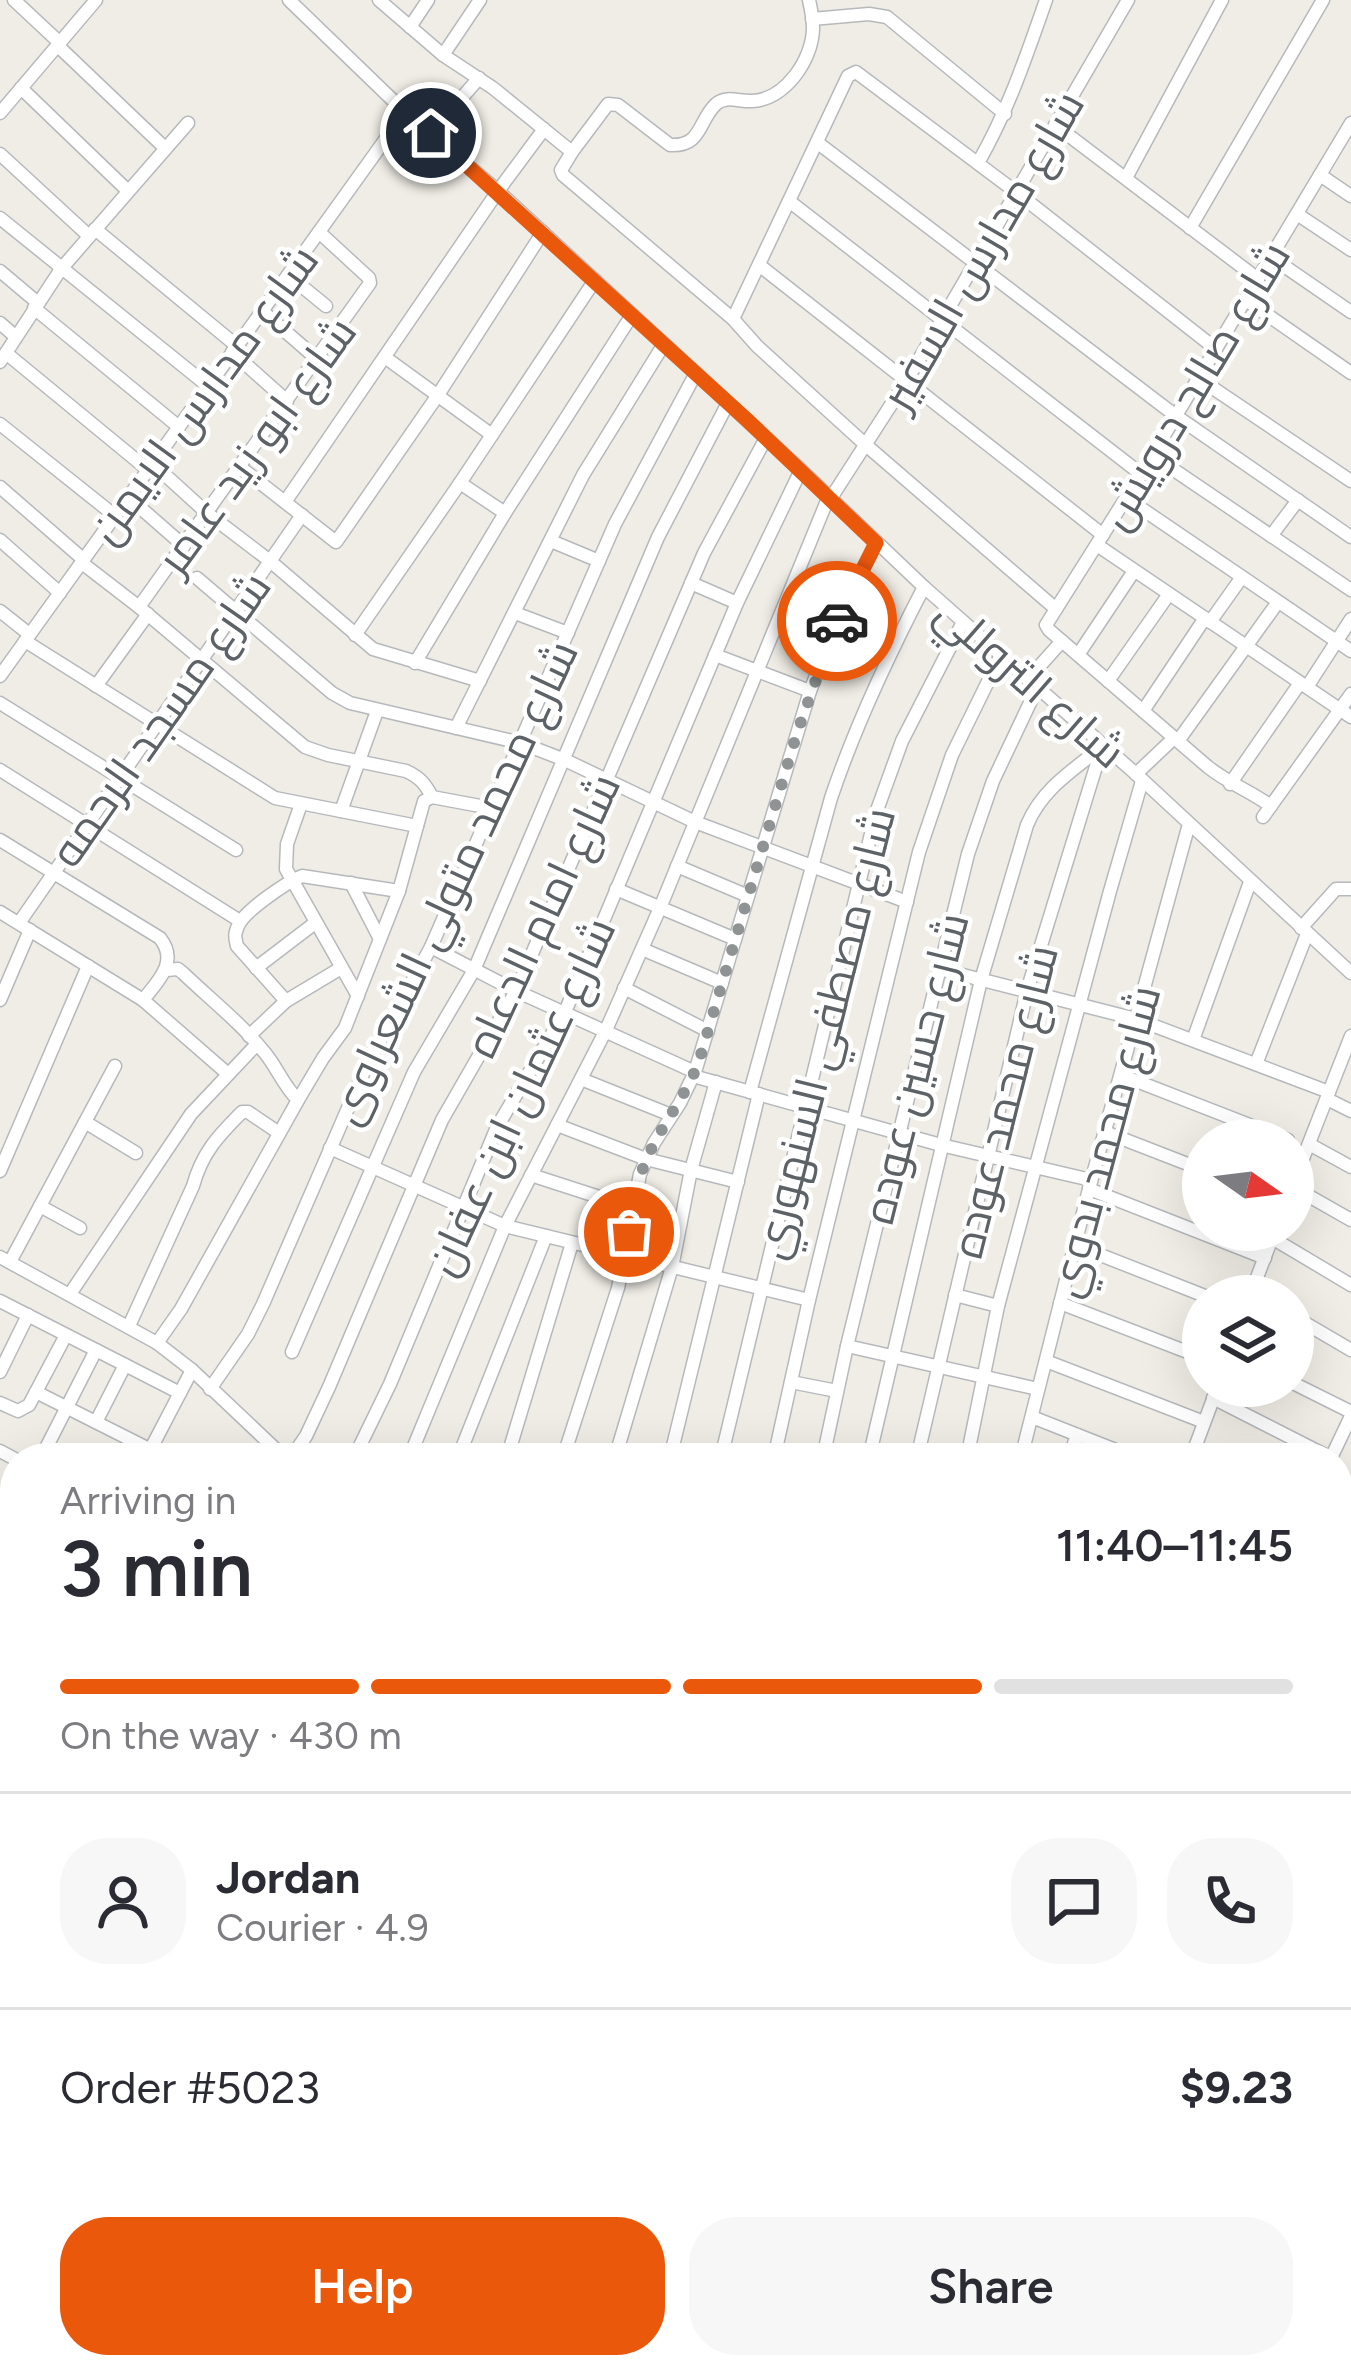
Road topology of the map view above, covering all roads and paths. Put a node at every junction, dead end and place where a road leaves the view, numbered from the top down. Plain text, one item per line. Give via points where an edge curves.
1 (14, 0) edge
2 (97, 0) edge
3 (289, 0) edge
4 (379, 0) edge
5 (428, 0) edge
6 (480, 0) edge
7 (809, 0) edge
8 (1046, 0) edge
9 (1128, 0) edge
10 (1222, 0) edge
11 (1323, 0) edge
12 (812, 20) junction
13 (410, 27) junction
14 (59, 44) junction
15 (443, 55) junction
16 (479, 78) junction
17 (21, 88) junction
18 (2, 107) edge
19 (406, 112) junction
20 (1005, 114) junction
21 (188, 123) dead end
22 (1054, 125) junction
23 (544, 129) junction
24 (431, 133) junction
25 (1348, 134) edge
26 (818, 143) junction
27 (165, 148) junction
28 (572, 152) junction
29 (0, 154) edge
30 (978, 163) junction
31 (1320, 175) junction
32 (1126, 178) junction
33 (128, 190) junction
34 (498, 191) junction
35 (1016, 192) junction
36 (1351, 196) edge
37 (789, 201) junction
38 (1297, 214) junction
39 (0, 218) edge
40 (1190, 228) junction
41 (92, 232) junction
42 (319, 232) junction
43 (543, 232) junction
44 (1351, 250) edge
45 (1271, 257) junction
46 (975, 263) junction
47 (759, 265) junction
48 (62, 269) junction
49 (0, 271) edge
50 (288, 274) junction
51 (1258, 279) junction
52 (595, 280) junction
53 (1246, 300) junction
54 (36, 306) junction
55 (326, 306) dead end
56 (262, 311) junction
57 (1351, 312) edge
58 (632, 315) junction
59 (942, 318) junction
60 (733, 320) junction
61 (0, 323) edge
62 (16, 337) junction
63 (664, 344) junction
64 (235, 349) junction
65 (1216, 349) junction
66 (3, 357) edge
67 (317, 358) junction
68 (386, 358) junction
69 (696, 373) junction
70 (1351, 373) edge
71 (1198, 378) junction
72 (907, 380) junction
73 (208, 386) junction
74 (438, 395) junction
75 (287, 401) junction
76 (728, 403) junction
77 (1176, 416) junction
78 (0, 424) edge
79 (178, 427) junction
80 (492, 434) junction
81 (766, 438) junction
82 (867, 446) junction
83 (1153, 455) junction
84 (149, 466) junction
85 (240, 467) junction
86 (801, 470) junction
87 (1142, 474) junction
88 (1351, 481) edge
89 (460, 483) junction
90 (0, 488) edge
91 (127, 496) junction
92 (830, 497) junction
93 (1126, 498) junction
94 (1298, 500) junction
95 (285, 502) junction
96 (505, 513) junction
97 (208, 514) junction
98 (114, 515) junction
99 (302, 515) junction
100 (1271, 536) junction
101 (1351, 537) edge
102 (0, 540) edge
103 (1100, 540) junction
104 (551, 541) junction
105 (876, 543) junction
106 (184, 546) junction
107 (83, 561) junction
108 (270, 561) junction
109 (599, 561) junction
110 (1134, 571) junction
111 (197, 578) dead end
112 (1242, 578) junction
113 (691, 583) junction
114 (924, 587) junction
115 (1351, 590) edge
116 (60, 593) junction
117 (1169, 594) junction
118 (1278, 602) junction
119 (737, 603) junction
120 (1056, 609) junction
121 (144, 610) junction
122 (0, 611) edge
123 (236, 611) junction
124 (514, 613) junction
125 (1351, 619) edge
126 (1208, 620) junction
127 (963, 622) junction
128 (568, 633) junction
129 (355, 635) junction
130 (27, 638) junction
131 (1062, 641) junction
132 (1336, 641) junction
133 (1246, 646) junction
134 (1351, 651) edge
135 (715, 655) junction
136 (1001, 655) junction
137 (1078, 655) junction
138 (202, 659) junction
139 (415, 663) junction
140 (1, 671) edge
141 (758, 671) junction
142 (480, 681) junction
143 (1108, 681) junction
144 (1033, 684) junction
145 (1304, 685) junction
146 (96, 686) junction
147 (810, 692) junction
148 (1351, 694) edge
149 (0, 703) edge
150 (377, 711) junction
151 (1143, 711) junction
152 (1346, 713) edge
153 (158, 724) junction
154 (456, 728) junction
155 (1176, 740) junction
156 (521, 743) junction
157 (1102, 746) junction
158 (565, 760) junction
159 (358, 762) junction
160 (0, 770) edge
161 (122, 777) junction
162 (1139, 777) junction
163 (607, 780) junction
164 (1230, 784) junction
165 (431, 797) junction
166 (653, 802) junction
167 (301, 804) junction
168 (491, 808) junction
169 (341, 811) junction
170 (695, 822) junction
171 (1189, 824) junction
172 (87, 825) junction
173 (417, 826) junction
174 (0, 840) edge
175 (763, 847) junction
176 (236, 850) dead end
177 (677, 866) junction
178 (812, 866) junction
179 (54, 873) junction
180 (291, 881) junction
181 (1250, 882) junction
182 (351, 883) junction
183 (859, 884) junction
184 (1351, 889) edge
185 (616, 890) junction
186 (399, 891) junction
187 (748, 896) junction
188 (907, 902) junction
189 (660, 908) junction
190 (0, 912) edge
191 (240, 921) junction
192 (315, 923) junction
193 (25, 926) junction
194 (1304, 931) junction
195 (380, 939) junction
196 (735, 940) junction
197 (431, 947) junction
198 (642, 949) junction
199 (88, 966) junction
200 (256, 968) junction
201 (341, 968) junction
202 (939, 969) junction
203 (166, 970) junction
204 (474, 970) junction
205 (1351, 973) edge
206 (981, 980) junction
207 (722, 983) junction
208 (624, 988) junction
209 (516, 991) junction
210 (1028, 991) junction
211 (358, 996) junction
212 (0, 1000) edge
213 (142, 1000) junction
214 (286, 1001) junction
215 (1081, 1005) junction
216 (565, 1012) junction
217 (1136, 1018) junction
218 (606, 1030) junction
219 (708, 1030) junction
220 (1351, 1036) edge
221 (253, 1040) junction
222 (1193, 1040) junction
223 (1256, 1064) junction
224 (115, 1066) dead end
225 (228, 1074) junction
226 (694, 1074) junction
227 (1121, 1075) junction
228 (581, 1079) junction
229 (716, 1082) junction
230 (754, 1093) junction
231 (1328, 1095) junction
232 (298, 1100) junction
233 (804, 1107) junction
234 (1351, 1111) edge
235 (671, 1115) junction
236 (1234, 1119) edge
237 (853, 1120) junction
238 (85, 1122) junction
239 (557, 1125) junction
240 (1314, 1131) edge
241 (279, 1132) junction
242 (1105, 1132) junction
243 (899, 1133) junction
244 (941, 1145) junction
245 (330, 1148) junction
246 (1314, 1149) edge
247 (136, 1154) dead end
248 (988, 1155) junction
249 (646, 1159) junction
250 (1182, 1162) edge
251 (371, 1167) junction
252 (1036, 1167) junction
253 (1351, 1167) edge
254 (692, 1170) junction
255 (0, 1171) edge
256 (531, 1175) junction
257 (738, 1182) junction
258 (1090, 1185) junction
259 (413, 1186) junction
260 (1314, 1198) edge
261 (40, 1205) junction
262 (461, 1208) junction
263 (633, 1208) junction
264 (1351, 1220) edge
265 (505, 1226) junction
266 (80, 1228) dead end
267 (546, 1236) junction
268 (572, 1243) junction
269 (1075, 1245) junction
270 (1267, 1251) edge
271 (1302, 1251) edge
272 (626, 1256) junction
273 (1264, 1258) junction
274 (5, 1259) edge
275 (672, 1267) junction
276 (1259, 1275) edge
277 (715, 1277) junction
278 (1349, 1279) edge
279 (1182, 1287) edge
280 (761, 1288) junction
281 (70, 1294) junction
282 (955, 1295) junction
283 (809, 1300) junction
284 (0, 1301) edge
285 (1060, 1304) junction
286 (998, 1306) junction
287 (28, 1316) junction
288 (129, 1326) junction
289 (1314, 1328) edge
290 (66, 1335) junction
291 (157, 1343) junction
292 (847, 1346) junction
293 (96, 1350) junction
294 (1182, 1350) edge
295 (1351, 1350) edge
296 (292, 1352) dead end
297 (892, 1357) junction
298 (1046, 1361) junction
299 (125, 1364) junction
300 (938, 1367) junction
301 (192, 1370) junction
302 (0, 1372) edge
303 (984, 1377) junction
304 (791, 1382) junction
305 (210, 1389) junction
306 (1039, 1389) junction
307 (837, 1391) junction
308 (36, 1392) junction
309 (180, 1393) junction
310 (1314, 1394) edge
311 (0, 1403) edge
312 (1209, 1407) edge
313 (1241, 1407) edge
314 (66, 1408) junction
315 (1351, 1414) edge
316 (1032, 1417) junction
317 (1204, 1421) junction
318 (96, 1422) junction
319 (1076, 1435) junction
320 (48, 1443) edge
321 (130, 1443) edge
322 (154, 1443) edge
323 (266, 1443) edge
324 (291, 1443) edge
325 (360, 1443) edge
326 (415, 1443) edge
327 (464, 1443) edge
328 (512, 1443) edge
329 (568, 1443) edge
330 (619, 1443) edge
331 (674, 1443) edge
332 (725, 1443) edge
333 (777, 1443) edge
334 (826, 1443) edge
335 (872, 1443) edge
336 (920, 1443) edge
337 (970, 1443) edge
338 (1025, 1443) edge
339 (1074, 1443) edge
340 (1097, 1443) edge
341 (1196, 1443) edge
342 (1305, 1443) edge
343 (1338, 1443) edge

1 - 14 street
2 - 14 street
3 - 19 street, شارع التروللي
4 - 13 street
5 - 13 street
6 - 15 street
7 - 12 street
8 - 20 street
9 - 22 street, شارع مدارس السفير
10 - 32 street
11 - 40 street
12 - 20 street via 886,16
12 - 28 street via 793,79 756,102 722,100 688,143 670,145 611,104
13 - 15 street
14 - 17 street
14 - 27 street
15 - 16 street
16 - 23 street
16 - 24 street
17 - 18 street
17 - 33 street
19 - 24 street, شارع التروللي
19 - 42 street, شارع مدارس الايمن
20 - 30 street
21 - 27 street
22 - 32 street
22 - 35 street, شارع مدارس السفير
23 - 28 street
23 - 34 street
24 - 34 street, شارع التروللي
25 - 31 street, شارع صالح درويش
26 - 30 street via 853,72
26 - 37 street
26 - 46 street
27 - 33 street
28 - 60 street via 565,178
29 - 41 street
30 - 35 street
31 - 36 street
31 - 38 street, شارع صالح درويش
32 - 40 street
33 - 41 street
34 - 43 street, شارع التروللي
34 - 68 street
35 - 46 street, شارع مدارس السفير
35 - 65 street
37 - 47 street
37 - 59 street
38 - 44 street
38 - 45 street, شارع صالح درويش
39 - 48 street
40 - 51 street
41 - 48 street
41 - 64 street
42 - 50 street, شارع مدارس الايمن
42 - 67 street, شارع ابو زيد عامر via 370,284
43 - 52 street, شارع التروللي
43 - 74 street
45 - 51 street, شارع صالح درويش
45 - 57 street
46 - 59 street, شارع مدارس السفير
46 - 77 street
47 - 60 street
47 - 72 street
48 - 54 street
48 - 73 street
49 - 54 street
50 - 55 street
50 - 56 street, شارع مدارس الايمن
51 - 53 street, شارع صالح درويش
52 - 58 street, شارع التروللي
52 - 80 street
53 - 65 street, شارع صالح درويش
53 - 70 street
54 - 62 street
54 - 79 street
56 - 64 street, شارع مدارس الايمن
56 - 67 street
58 - 63 street, شارع التروللي
58 - 96 street
59 - 72 street, شارع مدارس السفير
59 - 87 street
60 - 82 street
61 - 62 street
62 - 66 street
63 - 69 street, شارع التروللي
63 - 104 street
64 - 73 street, شارع مدارس الايمن
64 - 75 street
65 - 71 street, شارع صالح درويش
66 - 84 street
67 - 75 street, شارع ابو زيد عامر
68 - 74 street
68 - 95 street
69 - 76 street, شارع التروللي
69 - 109 street, شارع محمد متولي الشعراوى
71 - 77 street, شارع صالح درويش
71 - 88 street
72 - 82 street, شارع مدارس السفير
72 - 103 street
73 - 79 street, شارع مدارس الايمن
74 - 80 street
74 - 99 street via 336,542
75 - 85 street, شارع ابو زيد عامر
76 - 81 street, شارع التروللي
76 - 158 street via 650,554
77 - 83 street, شارع صالح درويش
77 - 94 street
78 - 98 street
79 - 84 street, شارع مدارس الايمن
80 - 89 street
81 - 86 street, شارع التروللي
81 - 113 street, شارع امام الدعاه
82 - 92 street, شارع مدارس السفير
82 - 120 street
83 - 87 street, شارع صالح درويش
83 - 100 street
84 - 91 street, شارع مدارس الايمن
84 - 97 street
85 - 95 street
85 - 97 street, شارع ابو زيد عامر
86 - 92 street, شارع التروللي
86 - 119 street, شارع عثمان ابن عفان
87 - 93 street, شارع صالح درويش
89 - 96 street
89 - 129 street
90 - 107 street
91 - 98 street, شارع مدارس الايمن
91 - 106 street
92 - 105 street, شارع التروللي
92 - 141 street, شارع مدارس السفير
93 - 103 street, شارع صالح درويش
93 - 112 street
94 - 100 street
94 - 101 street
95 - 99 street
96 - 139 street
97 - 106 street, شارع ابو زيد عامر
97 - 108 street
98 - 107 street, شارع مدارس الايمن
99 - 108 street, شارع مسجد الرحمه
100 - 115 street
102 - 116 street
103 - 110 street
103 - 120 street, شارع صالح درويش
104 - 109 street
104 - 124 street
105 - 114 street, شارع التروللي
105 - 147 street
106 - 121 street, شارع ابو زيد عامر
107 - 116 street, شارع مدارس الايمن
107 - 121 street
108 - 123 street, شارع مسجد الرحمه
108 - 129 street
109 - 128 street, شارع محمد متولي الشعراوى
110 - 117 street
110 - 137 street
111 - 123 street
112 - 118 street
112 - 126 street
113 - 119 street
113 - 163 street, شارع امام الدعاه
114 - 127 street, شارع التروللي
114 - 178 street via 858,723
116 - 130 street, شارع مدارس الايمن
117 - 126 street
117 - 143 street
118 - 132 street
118 - 133 street
119 - 135 street, شارع عثمان ابن عفان
120 - 131 street via 1046,627
121 - 138 street
121 - 146 street, شارع ابو زيد عامر
122 - 130 street
123 - 138 street, شارع مسجد الرحمه
123 - 150 street via 332,693
124 - 128 street
124 - 142 street
125 - 132 street
126 - 133 street
126 - 151 street
127 - 136 street, شارع التروللي
127 - 183 street, شارع مصطفي السنهوري via 887,776
128 - 156 street, شارع محمد متولي الشعراوى
129 - 139 street via 379,653
130 - 140 street, شارع مدارس الايمن
130 - 146 street
131 - 137 street
131 - 144 street, شارع حسين عوده
132 - 134 street
132 - 145 street
133 - 145 street
133 - 155 street
135 - 141 street
135 - 166 street, شارع عثمان ابن عفان
136 - 144 street, شارع التروللي
136 - 188 street via 939,787
137 - 143 street
138 - 153 street, شارع مسجد الرحمه
138 - 159 street via 305,747
139 - 142 street
141 - 147 street
141 - 170 street, شارع مدارس السفير
142 - 154 street
143 - 151 street
144 - 157 street, شارع التروللي
144 - 202 street, شارع حسين عوده via 980,818
145 - 152 street
145 - 164 street
146 - 153 street
147 - 175 street
148 - 152 street
149 - 161 street
150 - 154 street
150 - 159 street
151 - 155 street
152 - 164 street via 1267,812 1252,793
153 - 161 street, شارع مسجد الرحمه
153 - 167 street via 263,793
154 - 156 street
155 - 162 street
155 - 164 street
156 - 158 street
156 - 168 street, شارع محمد متولي الشعراوى
157 - 162 street, شارع التروللي
157 - 206 street via 1033,811
157 - 210 street, شارع محمد عوده
158 - 163 street
158 - 204 street
159 - 165 street via 417,776
159 - 169 street
160 - 172 street
161 - 172 street, شارع مسجد الرحمه
161 - 176 street
162 - 171 street, شارع التروللي
162 - 215 street
163 - 166 street
163 - 209 street, شارع امام الدعاه
165 - 168 street
165 - 173 street
166 - 170 street
166 - 185 street, شارع عثمان ابن عفان
167 - 169 street
167 - 180 street via 285,856
168 - 197 street, شارع محمد متولي الشعراوى
169 - 173 street
170 - 175 street
170 - 177 street, شارع مدارس السفير
171 - 181 street, شارع التروللي
171 - 217 street, شارع محمد بدوي
172 - 179 street, شارع مسجد الرحمه
172 - 191 street
173 - 186 street
174 - 179 street
175 - 178 street
175 - 187 street
177 - 187 street
177 - 189 street, شارع مدارس السفير
178 - 183 street
178 - 230 street
179 - 193 street, شارع مسجد الرحمه
179 - 203 street via 160,938
180 - 182 street
180 - 191 street
180 - 192 street
181 - 194 street, شارع التروللي
181 - 222 street
182 - 186 street
182 - 195 street
183 - 188 street
183 - 233 street, شارع مصطفي السنهوري
184 - 194 street via 1336,889
185 - 189 street
185 - 216 street, شارع عثمان ابن عفان
186 - 195 street
187 - 196 street
188 - 237 street
189 - 196 street
189 - 198 street, شارع مدارس السفير
190 - 193 street
191 - 200 street via 237,946
192 - 200 street
192 - 201 street
193 - 199 street
193 - 212 street, شارع مسجد الرحمه
194 - 205 street, شارع التروللي
194 - 223 street
195 - 211 street
196 - 207 street
197 - 204 street
197 - 245 street, شارع محمد متولي الشعراوى
198 - 207 street
198 - 208 street, شارع مدارس السفير
199 - 213 street
199 - 255 street
200 - 214 street
201 - 211 street
201 - 214 street
202 - 206 street
202 - 243 street, شارع حسين عوده
203 - 213 street
203 - 221 street via 183,973
204 - 209 street
204 - 251 street
206 - 210 street
206 - 244 street
207 - 219 street
208 - 218 street, شارع مدارس السفير
208 - 219 street
209 - 216 street
209 - 259 street, شارع امام الدعاه
210 - 215 street
210 - 248 street, شارع محمد عوده
211 - 232 street
213 - 225 street
214 - 221 street
215 - 217 street
215 - 252 street
216 - 218 street
216 - 262 street, شارع عثمان ابن عفان via 504,1112
217 - 222 street
217 - 227 street, شارع محمد بدوي
218 - 226 street
218 - 228 street, شارع مدارس السفير
219 - 226 street
220 - 231 street
221 - 225 street
221 - 232 street
222 - 223 street
223 - 231 street
224 - 238 street
225 - 281 street via 191,1114
226 - 229 street
226 - 235 street
227 - 236 street
227 - 242 street, شارع محمد بدوي
228 - 235 street
228 - 239 street, شارع مدارس السفير
229 - 230 street
229 - 254 street
230 - 233 street
230 - 257 street
231 - 234 street
231 - 240 street
232 - 241 street
233 - 237 street
233 - 280 street, شارع مصطفي السنهوري
235 - 249 street
237 - 243 street
237 - 283 street
238 - 247 street
238 - 261 street
239 - 249 street
239 - 256 street, شارع مدارس السفير
241 - 288 street via 242,1112 203,1155
241 - 291 street
242 - 250 street
242 - 258 street, شارع محمد بدوي
243 - 244 street
243 - 292 street, شارع حسين عوده
244 - 248 street
244 - 297 street
245 - 251 street
245 - 305 street, شارع محمد متولي الشعراوى via 248,1334
246 - 253 street
248 - 252 street
248 - 282 street, شارع محمد عوده
249 - 254 street
249 - 263 street
251 - 259 street
251 - 296 street
252 - 258 street
252 - 286 street
254 - 257 street
254 - 275 street
256 - 263 street
256 - 265 street, شارع مدارس السفير
257 - 277 street
258 - 269 street, شارع محمد بدوي
258 - 273 street
259 - 262 street
259 - 324 street, شارع امام الدعاه via 317,1415
260 - 264 street
261 - 266 street
261 - 274 street
262 - 265 street
262 - 325 street, شارع عثمان ابن عفان
263 - 272 street
265 - 267 street
265 - 326 street, شارع مدارس السفير
267 - 268 street
267 - 327 street
268 - 272 street
268 - 328 street
269 - 279 street
269 - 285 street, شارع محمد بدوي
270 - 273 street
271 - 278 street
272 - 275 street
272 - 329 street
273 - 276 street
274 - 281 street
275 - 277 street
275 - 330 street
277 - 280 street
277 - 331 street
280 - 283 street
280 - 332 street, شارع مصطفي السنهوري
281 - 288 street
282 - 286 street
282 - 300 street, شارع محمد عوده
283 - 304 street
284 - 287 street
285 - 294 street
285 - 298 street, شارع محمد بدوي
286 - 303 street
287 - 290 street
287 - 302 street
288 - 291 street
289 - 295 street
290 - 293 street
290 - 308 street
291 - 301 street
292 - 297 street
292 - 307 street, شارع حسين عوده
293 - 299 street
293 - 314 street
297 - 300 street
297 - 335 street
298 - 306 street, شارع محمد بدوي
298 - 317 street
299 - 309 street
299 - 318 street
300 - 303 street
300 - 336 street, شارع محمد عوده
301 - 305 street
301 - 309 street
303 - 306 street
303 - 337 street
304 - 307 street
304 - 333 street
305 - 323 street
306 - 316 street, شارع محمد بدوي
307 - 334 street, شارع حسين عوده
308 - 311 street via 25,1410
308 - 314 street
309 - 322 street
310 - 315 street
312 - 317 street
313 - 342 street
314 - 318 street
314 - 320 street
315 - 343 street
316 - 319 street
316 - 338 street, شارع محمد بدوي
317 - 341 street
318 - 321 street
319 - 339 street
319 - 340 street

